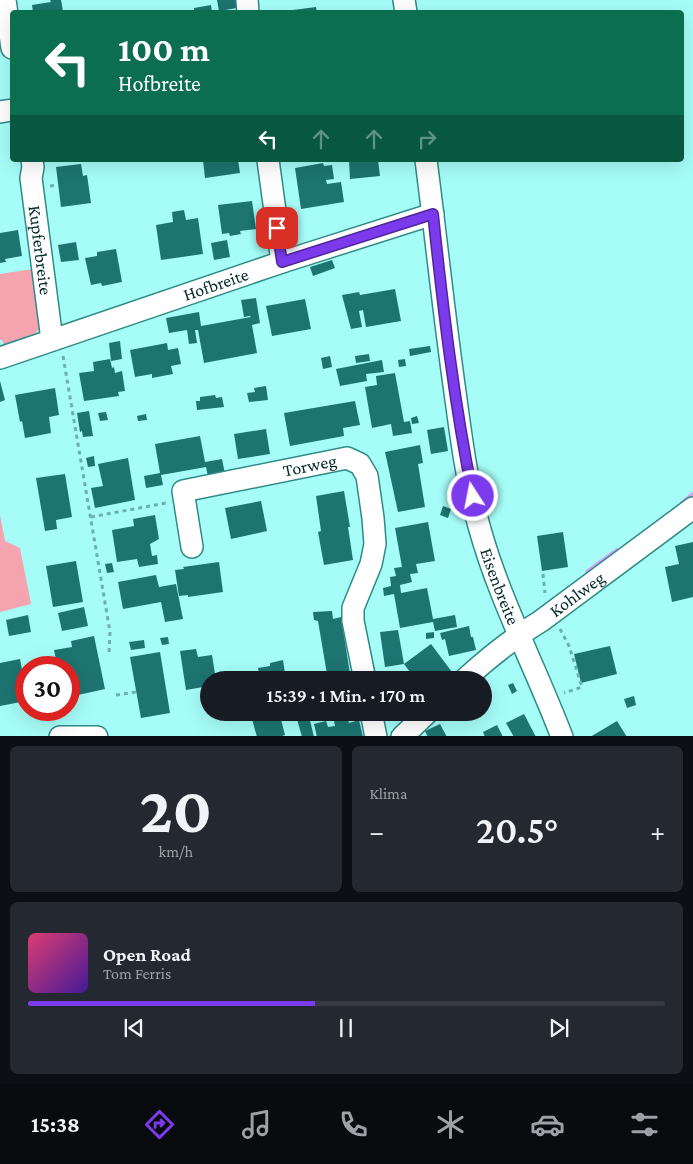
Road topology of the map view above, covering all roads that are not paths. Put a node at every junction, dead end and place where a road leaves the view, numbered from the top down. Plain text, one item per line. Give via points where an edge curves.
1 (5, 0) edge
2 (10, 34) edge
3 (32, 162) edge
4 (268, 162) edge
5 (426, 162) edge
6 (433, 214) junction
7 (282, 262) junction
8 (56, 339) junction
9 (0, 358) edge
10 (693, 508) edge
11 (192, 547) dead end
12 (519, 634) junction
13 (363, 671) edge
14 (474, 671) edge
15 (373, 721) edge
16 (418, 721) edge
17 (60, 736) edge
18 (97, 736) edge
19 (376, 736) edge
20 (402, 736) edge
21 (562, 736) edge

1 - 2 street
3 - 8 street, Kupferbreite via 31,178
4 - 7 street
5 - 6 street, Eisenbreite
6 - 7 street, Hofbreite
6 - 12 street, Eisenbreite via 457,408 478,524 491,567
7 - 8 street, Hofbreite
8 - 9 street, Hofbreite
10 - 12 street, Kohlweg
11 - 13 street, Torweg via 183,491 348,458 360,464 367,476 375,544 371,564 353,608
12 - 14 street, Kohlweg
12 - 21 street, Eisenbreite
15 - 19 street
16 - 20 street
17 - 18 street

